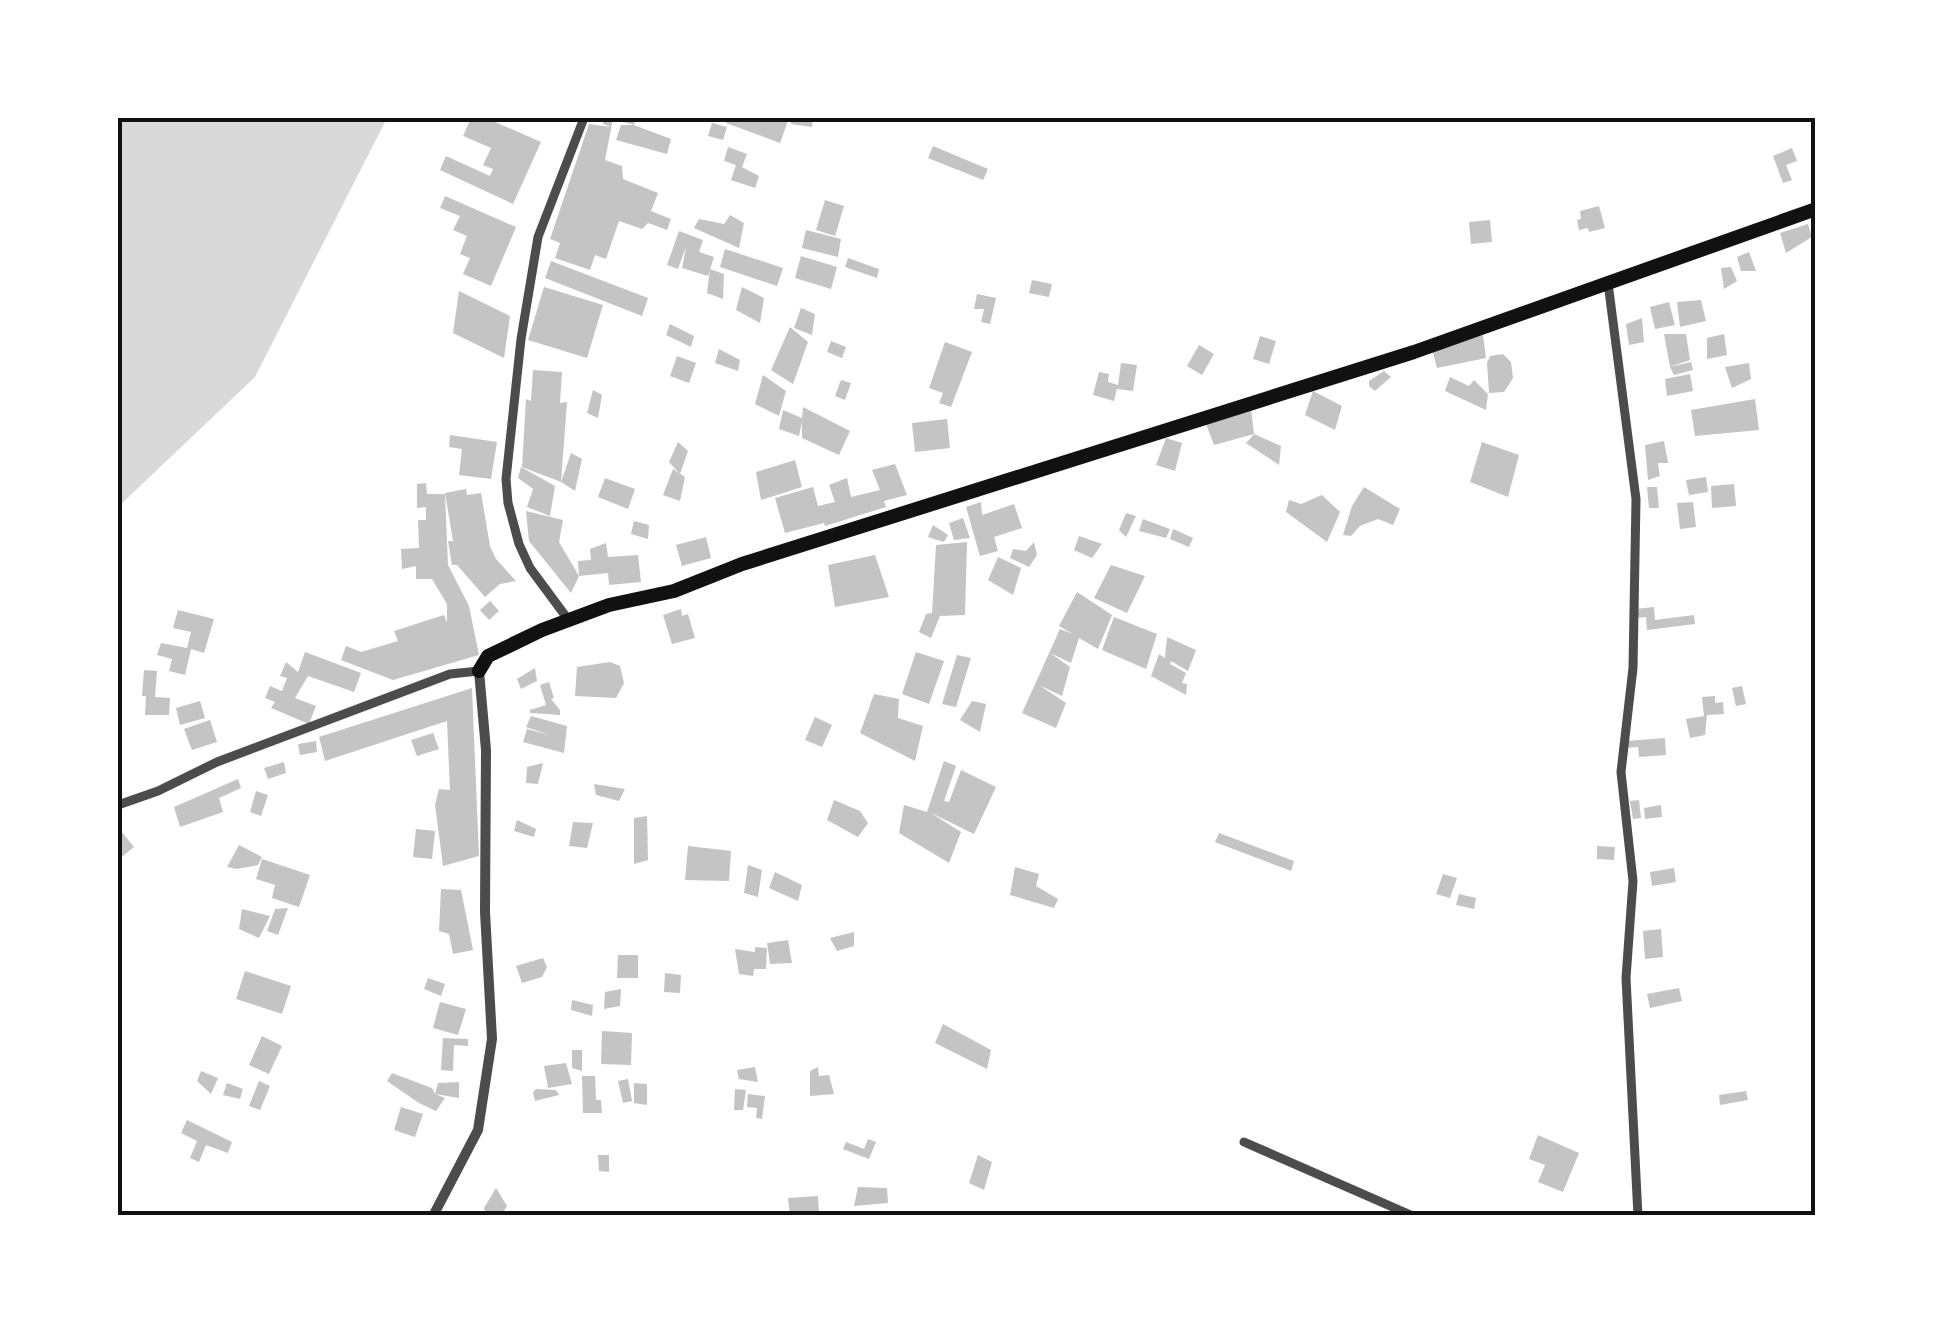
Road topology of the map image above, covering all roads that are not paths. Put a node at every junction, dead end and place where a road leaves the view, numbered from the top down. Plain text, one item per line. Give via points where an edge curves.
1 (584, 118) edge
2 (1816, 209) edge
3 (1608, 283) junction
4 (570, 622) junction
5 (479, 671) junction
6 (118, 805) edge
7 (1244, 1142) dead end
8 (433, 1216) edge
9 (1413, 1216) edge
10 (1638, 1216) edge

1 - 4 street via 538,237 506,479 519,544
2 - 3 highway
3 - 4 highway via 1414,352
3 - 10 street via 1636,499 1633,668 1621,772 1632,881 1626,978
4 - 5 highway via 488,656
5 - 6 street via 450,674
5 - 8 street via 492,1039 478,1130
7 - 9 street

